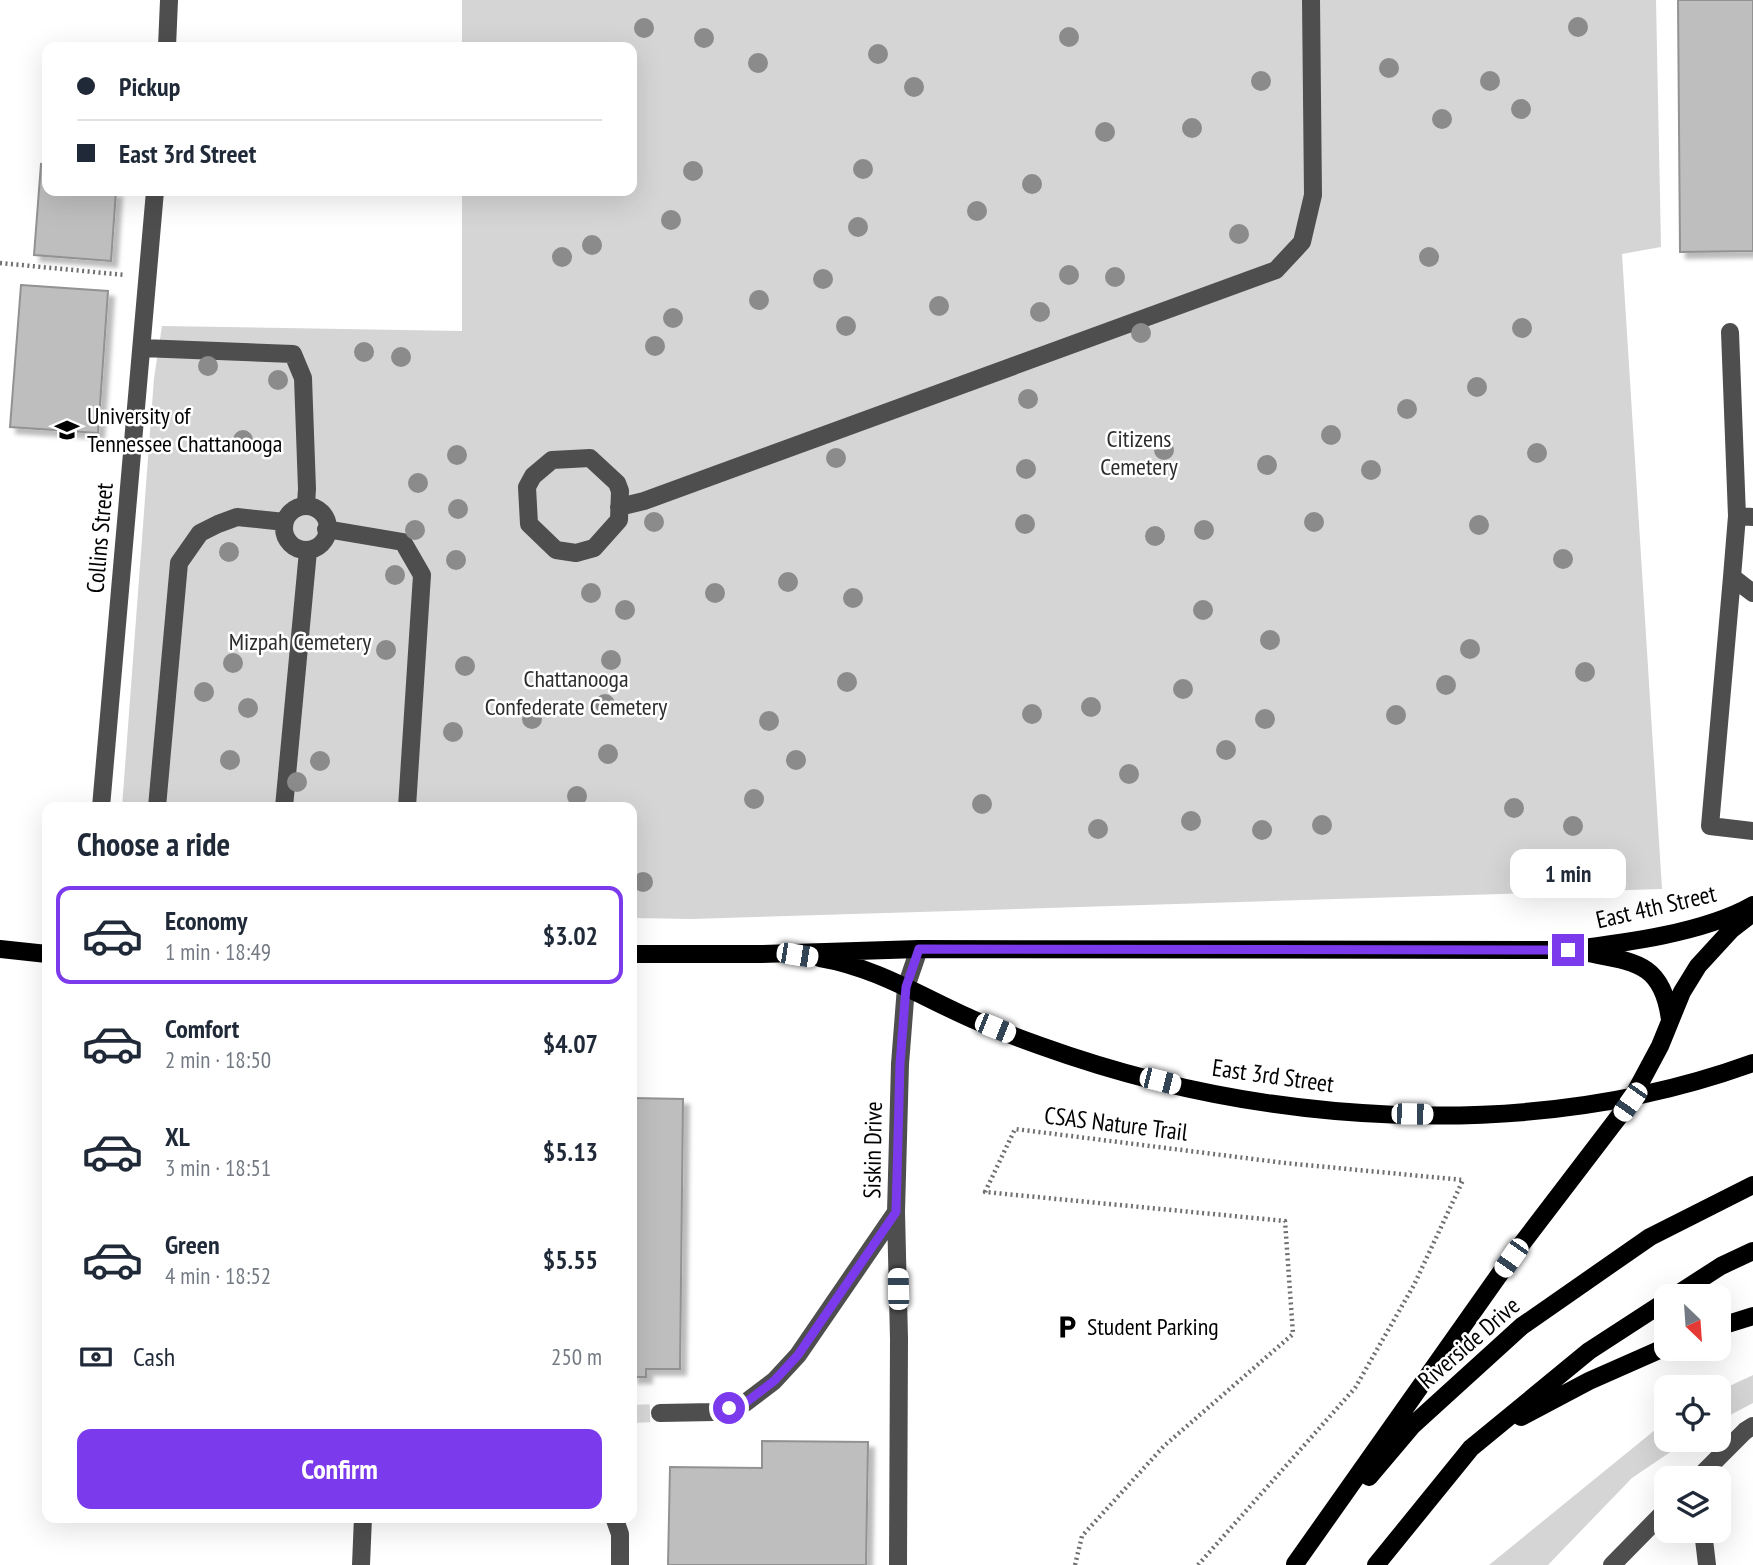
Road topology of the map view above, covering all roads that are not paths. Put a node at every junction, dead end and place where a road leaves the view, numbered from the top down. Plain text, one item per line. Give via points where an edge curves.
1 (169, 0) edge
2 (1311, 0) edge
3 (167, 42) edge
4 (155, 196) edge
5 (1730, 332) dead end
6 (142, 348) junction
7 (306, 504) junction
8 (620, 507) junction
9 (1745, 516) edge
10 (285, 522) junction
11 (326, 529) junction
12 (308, 551) junction
13 (1732, 577) junction
14 (1753, 593) edge
15 (101, 802) edge
16 (157, 802) edge
17 (284, 802) edge
18 (407, 802) edge
19 (1753, 831) edge
20 (1753, 905) edge
21 (1753, 913) edge
22 (0, 949) edge
23 (919, 949) junction
24 (1568, 950) junction
25 (42, 953) edge
26 (637, 954) edge
27 (761, 954) junction
28 (906, 987) junction
29 (1670, 1020) junction
30 (1753, 1063) edge
31 (1753, 1185) edge
32 (896, 1212) junction
33 (1753, 1251) edge
34 (1693, 1284) edge
35 (1654, 1309) edge
36 (1753, 1316) edge
37 (1731, 1323) edge
38 (1654, 1352) edge
39 (660, 1413) tunnel mouth
40 (1753, 1426) edge
41 (1471, 1448) junction
42 (1711, 1466) edge
43 (1654, 1522) edge
44 (363, 1523) edge
45 (616, 1523) edge
46 (1704, 1543) edge
47 (1294, 1564) edge
48 (361, 1565) edge
49 (620, 1565) edge
50 (898, 1565) edge
51 (1376, 1565) edge
52 (1612, 1565) edge
53 (1707, 1565) edge

1 - 3 street
2 - 8 street via 1313,195 1302,242 1276,270
4 - 6 street, Collins Street
5 - 9 street
6 - 7 street via 293,354 303,378
6 - 15 street, Collins Street
7 - 10 street via 290,510
7 - 11 street via 324,515
8 - 8 street via 619,520 594,548 576,553 556,550 528,524 527,488 533,476 552,460 590,458 617,483
9 - 13 street
10 - 12 street via 286,538 298,550
10 - 16 street via 237,517 218,524 200,533 179,563
11 - 12 street via 327,537
11 - 18 street via 403,542 422,575
12 - 17 street
13 - 14 street
13 - 19 street via 1710,826
20 - 24 main road, East 4th Street via 1654,937
21 - 29 main road via 1698,966
22 - 25 main road
23 - 24 main road, East 3rd Street
23 - 27 main road, East 3rd Street
23 - 28 street, Siskin Drive
24 - 29 main road via 1636,962 1658,983
26 - 27 main road, East 3rd Street
27 - 28 main road, East 3rd Street via 832,960
28 - 30 main road, East 3rd Street via 972,1019 1112,1069 1256,1101 1329,1110 1550,1110 1660,1092
28 - 32 street, Siskin Drive
29 - 47 main road via 1630,1102 1511,1258
31 - 47 main road, Riverside Drive via 1650,1237 1522,1326 1413,1425
32 - 39 street via 798,1355 774,1381 745,1403 714,1412
32 - 50 street, Siskin Drive
33 - 34 main road
35 - 41 main road via 1589,1351
36 - 37 main road
38 - 41 main road via 1589,1381
40 - 42 street
41 - 51 main road
43 - 52 street
44 - 48 street
45 - 49 street
46 - 53 street

